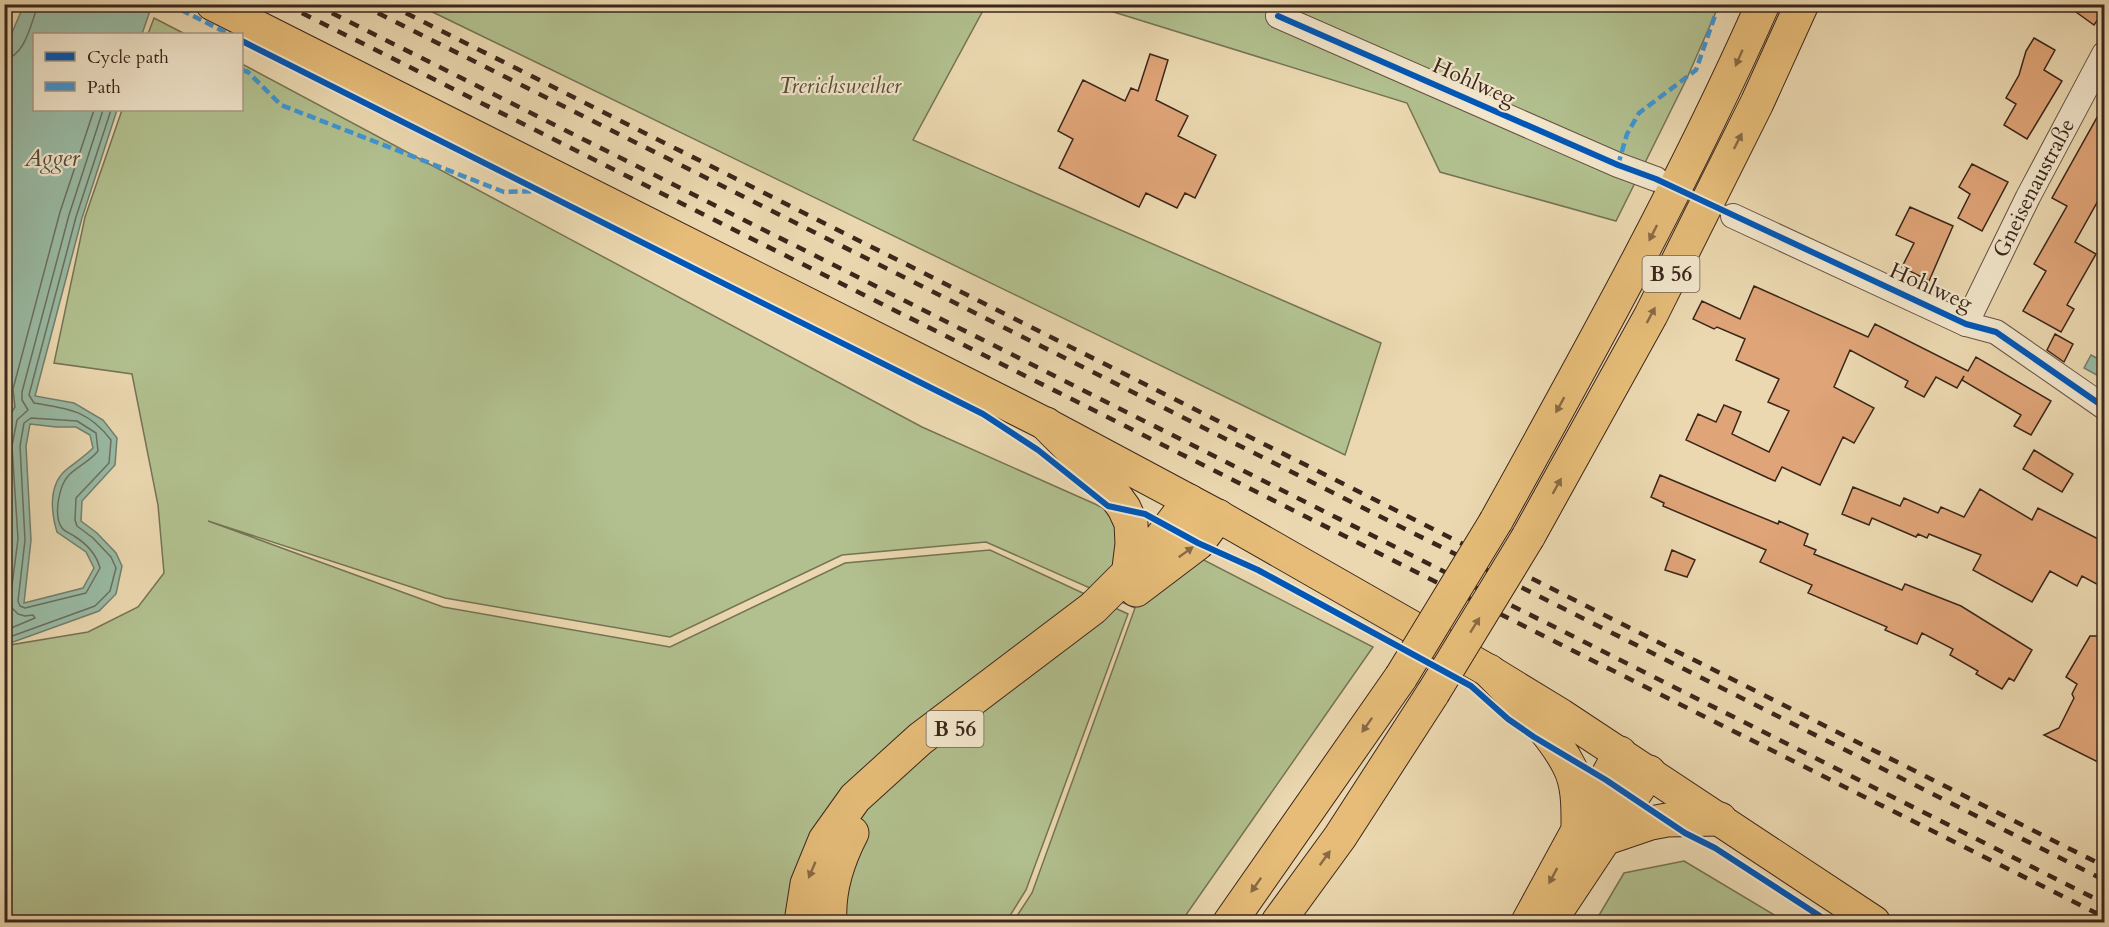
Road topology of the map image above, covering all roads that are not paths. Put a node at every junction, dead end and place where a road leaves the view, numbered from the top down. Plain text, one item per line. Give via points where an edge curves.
1 (212, 4) edge
2 (1762, 4) edge
3 (1802, 4) edge
4 (1278, 16) dead end
5 (2104, 54) edge
6 (1656, 179) dead end
7 (1733, 216) dead end
8 (1966, 324) junction
9 (2104, 406) edge
10 (1046, 424) junction
11 (1189, 501) junction
12 (1218, 516) junction
13 (1128, 576) junction
14 (1489, 671) junction
15 (1620, 753) junction
16 (1649, 772) junction
17 (1720, 819) junction
18 (1591, 835) junction
19 (801, 922) edge
20 (830, 922) edge
21 (1230, 922) edge
22 (1278, 922) edge
23 (1528, 922) edge
24 (1549, 922) edge
25 (1874, 922) edge

1 - 10 main road
2 -> 21 highway, B 56, bridge via 1724,93 1615,306 1496,521 1401,676
22 -> 3 highway, B 56, bridge via 1340,837 1528,537 1651,315
4 - 6 street, Hohlweg
5 - 8 street, Gneisenaustraße
7 - 8 street, Hohlweg
8 - 9 street, Hohlweg via 1996,332
10 - 11 main road
10 - 13 highway via 1109,487 1124,508 1131,523
11 - 12 main road
11 - 13 highway
12 - 14 main road
20 -> 12 highway, B 56 via 829,904 840,856 856,826 879,797 921,756 993,698 1198,543
13 -> 19 highway via 1094,608 920,740 855,798 825,840 807,884
14 - 15 main road
14 - 18 highway via 1551,737 1570,768
15 - 16 main road
15 - 18 highway
16 - 17 main road
16 - 18 highway
17 - 18 highway via 1659,821
17 - 25 main road
18 -> 23 highway
18 - 24 highway

